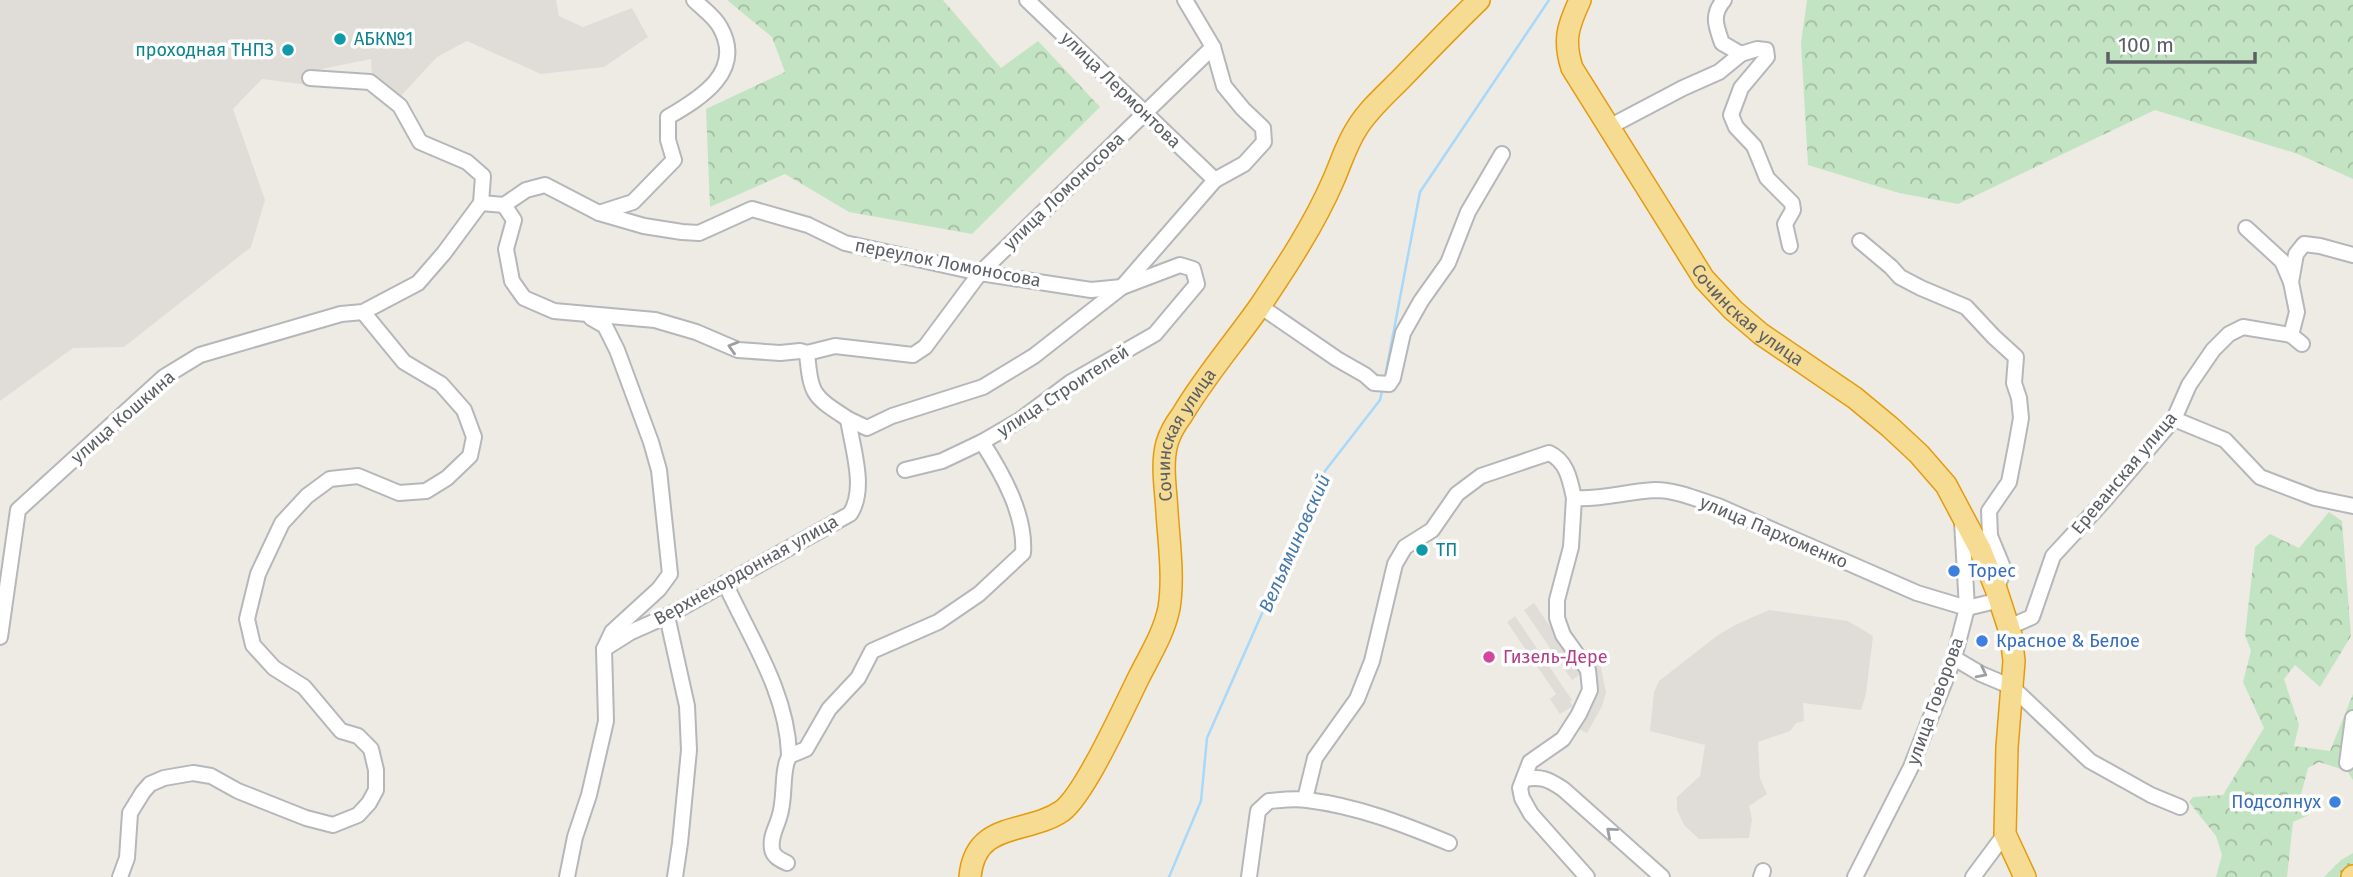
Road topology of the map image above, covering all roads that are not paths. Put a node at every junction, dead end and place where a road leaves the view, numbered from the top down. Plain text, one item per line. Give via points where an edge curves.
1 (694, 0) edge
2 (1027, 0) edge
3 (1185, 0) edge
4 (1479, 0) edge
5 (1580, 0) edge
6 (1724, 0) edge
7 (1213, 47) junction
8 (1741, 54) junction
9 (310, 78) dead end
10 (1144, 113) junction
11 (1609, 127) junction
12 (1502, 154) dead end
13 (1215, 180) junction
14 (481, 203) junction
15 (504, 205) junction
16 (599, 213) junction
17 (2246, 228) dead end
18 (1860, 241) dead end
19 (1790, 246) dead end
20 (2353, 255) edge
21 (980, 273) junction
22 (2291, 282) junction
23 (1122, 287) junction
24 (1260, 306) junction
25 (363, 312) junction
26 (586, 316) junction
27 (804, 352) junction
28 (848, 419) junction
29 (2174, 419) junction
30 (982, 443) junction
31 (905, 470) dead end
32 (1574, 498) junction
33 (2353, 506) edge
34 (1961, 513) junction
35 (725, 583) junction
36 (1998, 595) junction
37 (1967, 608) junction
38 (667, 616) junction
39 (2009, 627) junction
40 (0, 637) edge
41 (604, 649) junction
42 (1954, 658) junction
43 (2012, 687) junction
44 (2353, 718) edge
45 (789, 756) junction
46 (2347, 763) dead end
47 (1524, 779) junction
48 (1304, 799) junction
49 (2180, 807) dead end
50 (2005, 834) junction
51 (1449, 843) dead end
52 (787, 863) dead end
53 (120, 877) edge
54 (567, 877) edge
55 (675, 877) edge
56 (970, 877) edge
57 (1249, 877) edge
58 (1587, 877) edge
59 (1662, 877) edge
60 (1855, 877) edge
61 (1973, 877) edge
62 (2025, 877) edge

1 - 16 street via 720,26 729,50 725,70 698,99 668,117 674,160 633,202
2 - 10 street, улица Лермонтова
3 - 7 street
4 - 24 highway, Сочинская улица via 1358,126 1326,195
5 - 11 highway, Сочинская улица via 1567,31 1567,50
6 - 8 street via 1715,11 1715,23 1722,43
7 - 10 street, улица Ломоносова
7 - 13 street via 1224,86 1263,128 1264,142 1244,164
8 - 11 street via 1719,72
8 - 19 street via 1766,50 1767,57 1741,88 1731,115 1754,146 1767,178 1792,203 1785,224
9 - 14 street via 370,82 400,106 420,142 467,162 483,176
10 - 13 street, улица Лермонтова
10 - 21 street, улица Ломоносова
11 - 34 highway, Сочинская улица via 1704,279 1761,334 1855,398 1909,445 1946,485
12 - 24 street via 1468,212 1448,263 1403,332 1389,384 1376,383
13 - 23 street
14 - 15 street
14 - 25 street, улица Кошкина via 418,283
15 - 16 street, переулок Ломоносова via 526,190 545,185
15 - 26 street, улица Ломоносова via 514,220 506,249 512,281 524,298 554,312
16 - 21 street, переулок Ломоносова via 644,226 699,233 752,209 808,225 845,243
17 - 22 street, Ереванская улица via 2272,249
18 - 36 street, Сочинская улица via 1900,277 1966,307 2016,357 2014,383 2021,418 2009,482 1989,511 1990,536 2004,570
20 - 22 street via 2304,244 2296,254
21 - 23 street, переулок Ломоносова via 1091,290
21 - 27 street, улица Ломоносова via 925,347 913,355 835,346
22 - 29 street, Ереванская улица via 2296,340 2243,327 2229,334 2189,385
23 - 28 street via 1034,356 983,387 867,428
23 - 30 street, улица Строителей via 1180,265 1193,269 1197,284 1155,334 1071,382
24 - 56 highway, Сочинская улица via 1190,401 1168,439 1165,480 1170,592 1162,631 1148,661 1068,806 1049,818 995,835 974,855
25 - 40 street, улица Кошкина via 341,314 200,355 164,377 18,510
25 - 53 street via 404,362 441,384 464,410 474,437 470,456 426,491 399,493 358,476 330,479 282,523 258,574 247,619 253,645 274,668 304,687 341,731 358,736 371,749 376,790 358,815 334,825 238,791 211,776 193,773 164,778 150,784 130,813 127,858
27 -> 26 street, улица Ломоносова via 738,350 656,320
26 - 41 street via 605,326 651,442 670,559 670,573 659,589 612,632
27 - 28 street via 810,385 818,399
28 - 35 street, Верхнекордонная улица via 858,483 850,514
29 - 33 street via 2225,440 2259,477 2315,498
29 - 39 street, Ереванская улица via 2053,556 2032,617
30 - 31 street, улица Строителей via 942,461
30 - 45 street, улица Строителей via 1013,502 1024,537 1023,553 979,594 938,622 872,652 806,749
32 - 37 street, улица Пархоменко via 1657,490 1685,495 1917,593
32 - 47 street via 1571,547 1556,600 1557,618 1563,635 1588,670 1590,690 1563,739 1530,762
32 - 48 street via 1568,473 1559,457 1549,453 1481,476 1457,494 1432,530 1405,547 1395,564 1372,661 1357,699 1315,758
34 - 36 highway, Сочинская улица
34 - 37 street, улица Говорова
35 - 38 street, Верхнекордонная улица
35 - 45 street via 771,674
36 - 37 street
36 - 39 highway, Сочинская улица
37 - 42 street, улица Говорова
38 - 41 street, Верхнекордонная улица
38 - 55 street via 687,706 689,750
39 - 43 highway, Сочинская улица
41 - 54 street via 606,721
42 -> 43 street
42 - 60 street, улица Говорова via 1911,767
43 - 49 street via 2090,761
43 - 50 highway, Сочинская улица
44 - 46 street
45 - 52 street via 772,850
47 - 58 street via 1520,788 1531,814
59 -> 47 street via 1563,789 1547,778
48 - 51 street via 1353,808
48 - 57 street via 1269,801 1258,811
50 - 61 street
50 - 62 highway, Сочинская улица

